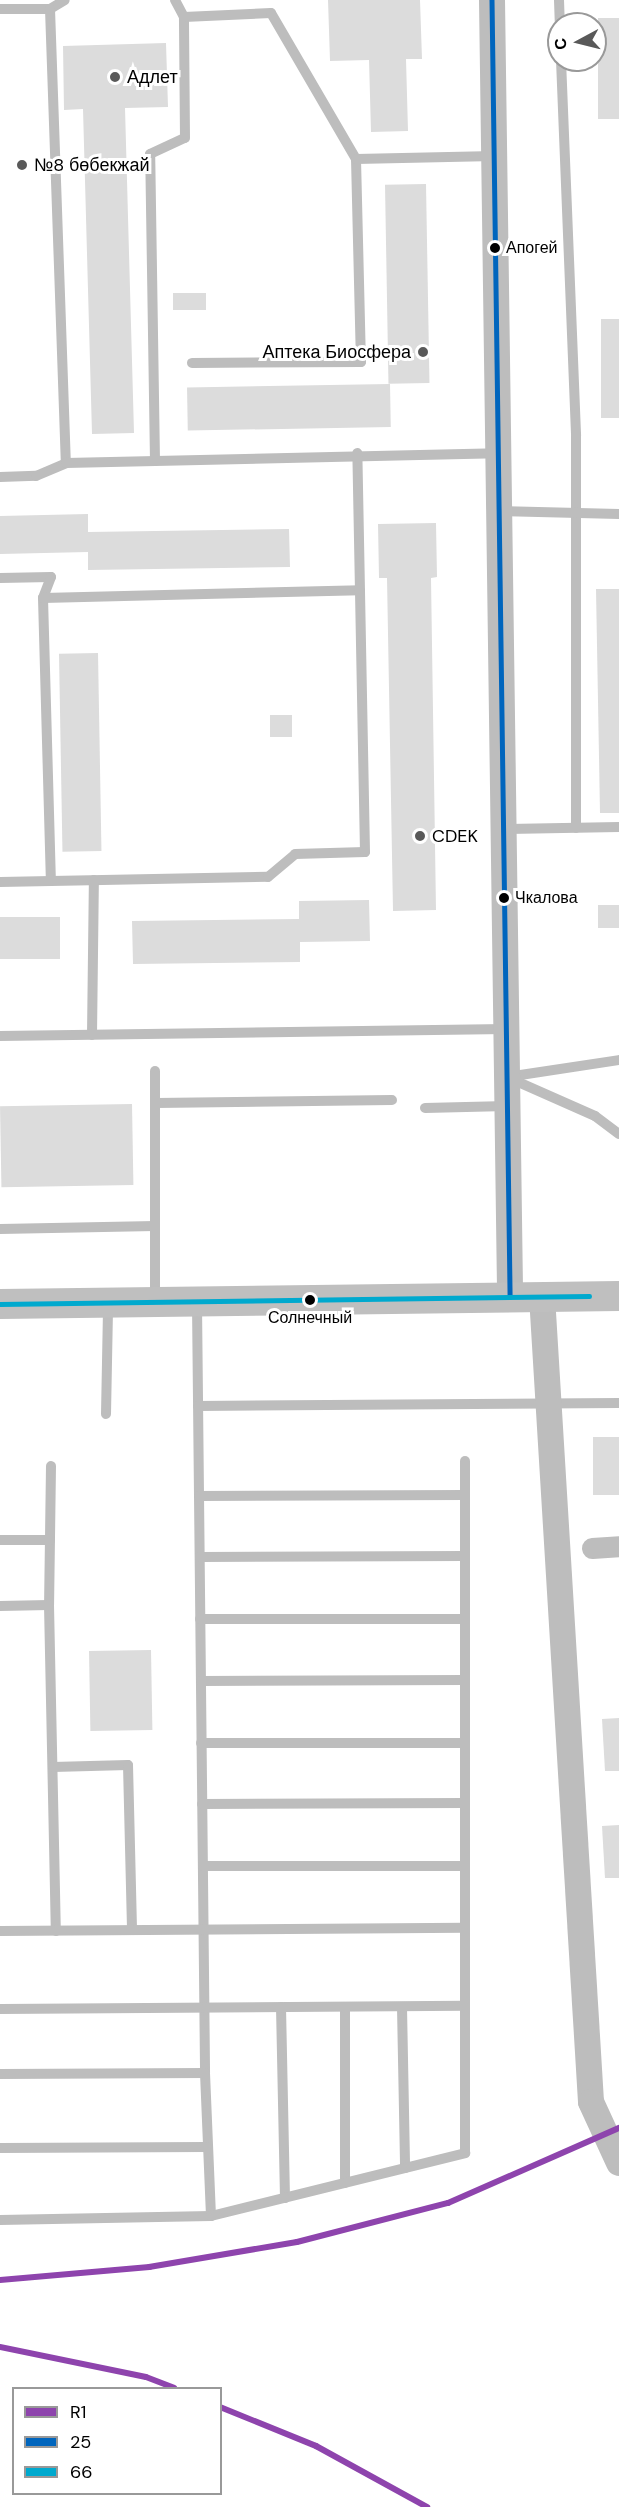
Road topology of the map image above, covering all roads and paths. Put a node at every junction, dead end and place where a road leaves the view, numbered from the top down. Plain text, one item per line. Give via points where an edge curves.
1 (65, 0) edge
2 (175, 0) edge
3 (492, 0) edge
4 (0, 9) edge
5 (50, 9) junction
6 (184, 16) junction
7 (561, 72) edge
8 (495, 156) junction
9 (356, 159) junction
10 (192, 363) dead end
11 (357, 453) junction
12 (498, 453) junction
13 (155, 460) junction
14 (66, 463) junction
15 (0, 477) edge
16 (499, 511) junction
17 (574, 512) junction
18 (619, 514) edge
19 (0, 578) edge
20 (360, 590) junction
21 (43, 598) junction
22 (619, 827) edge
23 (576, 828) junction
24 (503, 829) junction
25 (94, 880) junction
26 (51, 881) junction
27 (0, 882) edge
28 (506, 1029) junction
29 (92, 1035) junction
30 (0, 1036) edge
31 (619, 1060) edge
32 (156, 1071) dead end
33 (507, 1077) junction
34 (392, 1100) dead end
35 (156, 1103) junction
36 (507, 1106) junction
37 (425, 1108) dead end
38 (619, 1134) edge
39 (155, 1226) junction
40 (0, 1229) edge
41 (542, 1296) junction
42 (619, 1296) edge
43 (510, 1297) junction
44 (155, 1301) junction
45 (197, 1301) junction
46 (108, 1302) junction
47 (0, 1304) edge
48 (549, 1400) junction
49 (619, 1403) edge
50 (198, 1406) junction
51 (106, 1414) dead end
52 (465, 1461) dead end
53 (51, 1466) dead end
54 (465, 1495) junction
55 (199, 1496) junction
56 (0, 1540) edge
57 (50, 1540) junction
58 (619, 1546) edge
59 (592, 1548) dead end
60 (465, 1556) junction
61 (200, 1557) junction
62 (49, 1605) junction
63 (0, 1606) edge
64 (200, 1619) junction
65 (465, 1619) junction
66 (465, 1680) junction
67 (201, 1681) junction
68 (201, 1743) junction
69 (465, 1743) junction
70 (53, 1767) junction
71 (465, 1803) junction
72 (202, 1804) junction
73 (203, 1866) junction
74 (465, 1866) junction
75 (465, 1928) junction
76 (56, 1930) junction
77 (132, 1930) junction
78 (203, 1930) junction
79 (0, 1931) edge
80 (465, 2006) junction
81 (281, 2007) junction
82 (345, 2007) junction
83 (402, 2007) junction
84 (204, 2008) junction
85 (0, 2009) edge
86 (205, 2073) junction
87 (0, 2074) edge
88 (206, 2147) junction
89 (0, 2148) edge
90 (619, 2163) edge
91 (405, 2168) junction
92 (345, 2183) junction
93 (285, 2198) junction
94 (211, 2216) junction
95 (0, 2220) edge

1 - 5 lane
2 - 6 lane
3 - 8 street
4 - 5 lane
5 - 14 lane
6 - 9 lane via 271,13
6 - 13 lane via 185,138 150,154
7 - 17 lane via 576,436
8 - 9 lane
8 - 12 street
9 - 10 lane via 361,362
11 - 12 lane
11 - 13 lane
11 - 20 lane
12 - 16 street
13 - 14 lane
14 - 15 lane via 36,476
16 - 17 lane
16 - 24 street
17 - 18 lane
17 - 23 lane
19 - 21 lane via 51,577
20 - 21 lane
20 - 25 lane via 365,852 295,854 268,877
21 - 26 lane
22 - 23 lane
23 - 24 lane
24 - 28 street
25 - 26 lane
25 - 29 lane
26 - 27 lane
28 - 29 lane
28 - 33 street
29 - 30 lane
31 - 33 lane
32 - 35 lane
33 - 36 street
33 - 38 lane via 595,1116
34 - 35 lane
35 - 39 lane
36 - 37 lane
36 - 43 street
39 - 40 lane
39 - 44 lane
41 - 42 main road
41 - 43 main road
41 - 48 street
43 - 45 main road
44 - 45 main road
44 - 46 main road
45 - 50 lane
46 - 47 main road
46 - 51 lane
48 - 49 lane
48 - 50 lane
48 - 90 street via 591,2102
50 - 55 lane
52 - 54 lane
53 - 57 lane
54 - 55 lane
54 - 60 lane
55 - 61 lane
56 - 57 lane
57 - 62 lane
58 - 59 street
60 - 61 lane
60 - 65 lane
61 - 64 lane
62 - 63 lane
62 - 70 lane
64 - 65 lane
64 - 67 lane
65 - 66 lane
66 - 67 lane
66 - 69 lane
67 - 68 lane
68 - 69 lane
68 - 72 lane
69 - 71 lane
70 - 76 lane
70 - 77 lane via 128,1765
71 - 72 lane
71 - 74 lane
72 - 73 lane
73 - 74 lane
73 - 78 lane
74 - 75 lane
75 - 78 lane
75 - 80 lane
76 - 77 lane
76 - 79 lane
77 - 78 lane
78 - 84 lane
80 - 83 lane
80 - 91 lane via 465,2153
81 - 82 lane
81 - 84 lane
81 - 93 lane
82 - 83 lane
82 - 92 lane
83 - 91 lane
84 - 85 lane
84 - 86 lane
86 - 87 lane
86 - 88 lane
88 - 89 lane
88 - 94 lane
91 - 92 lane
92 - 93 lane
93 - 94 lane
94 - 95 lane

